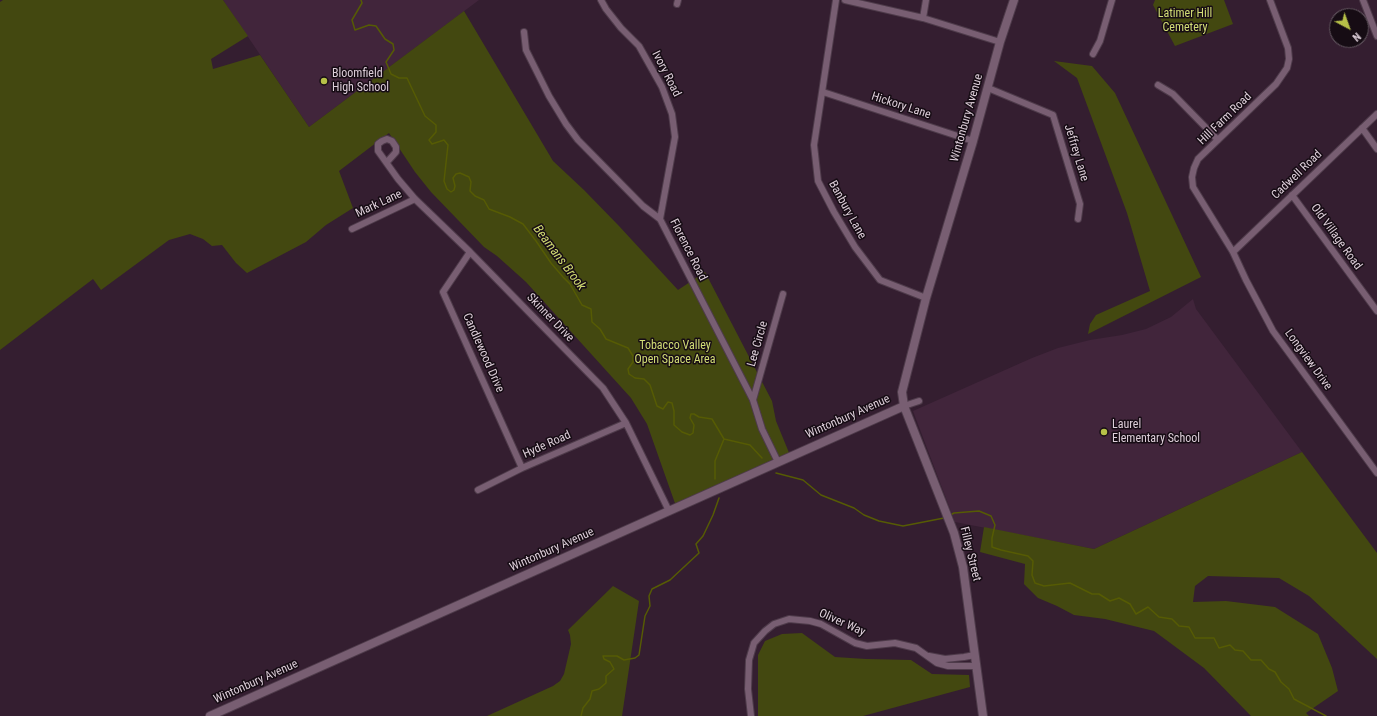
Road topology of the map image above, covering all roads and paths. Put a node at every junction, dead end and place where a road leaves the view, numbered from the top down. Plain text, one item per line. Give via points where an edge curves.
1 (601, 0) edge
2 (836, 0) edge
3 (845, 0) edge
4 (926, 0) edge
5 (1014, 0) edge
6 (1112, 0) edge
7 (1270, 0) edge
8 (1363, 0) edge
9 (923, 18) junction
10 (524, 32) dead end
11 (1377, 36) edge
12 (1000, 42) junction
13 (1093, 54) dead end
14 (1158, 86) dead end
15 (988, 88) junction
16 (823, 92) junction
17 (1377, 114) edge
18 (1362, 128) junction
19 (1218, 140) junction
20 (973, 141) junction
21 (1377, 149) edge
22 (387, 162) dead end
23 (1292, 195) junction
24 (415, 199) junction
25 (660, 219) junction
26 (1078, 219) dead end
27 (352, 229) dead end
28 (470, 252) junction
29 (1233, 252) junction
30 (783, 294) dead end
31 (926, 298) junction
32 (1377, 311) edge
33 (753, 400) junction
34 (919, 401) dead end
35 (904, 406) junction
36 (626, 423) junction
37 (778, 462) junction
38 (522, 468) junction
39 (1377, 473) edge
40 (478, 490) dead end
41 (669, 511) junction
42 (975, 654) junction
43 (928, 656) junction
44 (977, 666) junction
45 (210, 716) edge
46 (751, 716) edge
47 (983, 716) edge

1 - 25 street, Ivory Road via 621,28 639,46 662,87 672,114 675,137
2 - 16 street, Banbury Lane
3 - 9 street
4 - 9 street
5 - 12 street, Wintonbury Avenue
6 - 13 street via 1100,41
7 - 19 street, Hill Farm Road via 1288,48 1287,68 1276,84
8 - 11 street
9 - 12 street
10 - 25 street, Florence Road via 526,50 566,124 578,140 643,206
12 - 15 street, Wintonbury Avenue
14 - 19 street via 1173,94
15 - 20 street, Wintonbury Avenue
15 - 26 street, Jeffrey Lane via 1053,115 1080,204
16 - 20 street, Hickory Lane
16 - 31 street, Banbury Lane via 814,146 818,181 855,247 880,280
17 - 18 street, Cadwell Road
18 - 21 street
18 - 23 street, Cadwell Road
19 - 29 street, Hill Farm Road via 1198,159 1192,177 1193,187
20 - 31 street, Wintonbury Avenue
22 - 24 street, Skinner Drive
23 - 29 street, Cadwell Road
23 - 32 street, Old Village Road
24 - 27 street, Mark Lane
24 - 28 street, Skinner Drive
25 - 33 street, Florence Road
28 - 36 street, Skinner Drive via 603,388
28 - 38 street, Candlewood Drive via 443,292
29 - 39 street, Longview Drive via 1273,331
30 - 33 street, Lee Circle
31 - 35 street, Wintonbury Avenue via 902,392
33 - 37 street, Florence Road via 762,429
34 - 35 street, Wintonbury Avenue
35 - 37 street, Wintonbury Avenue
35 - 42 street, Filley Street via 947,516 963,567
36 - 38 street, Hyde Road
36 - 41 street, Skinner Drive
37 - 41 street, Wintonbury Avenue
38 - 40 street, Hyde Road
41 - 45 street, Wintonbury Avenue
42 - 43 street, Oliver Way via 945,659
42 - 44 street, Filley Street
43 - 44 street, Oliver Way via 937,663 948,666
43 - 46 street, Oliver Way via 916,648 895,643 867,646 855,643 821,624 810,621 789,619 774,624 754,643 749,660 748,689
44 - 47 street, Filley Street

